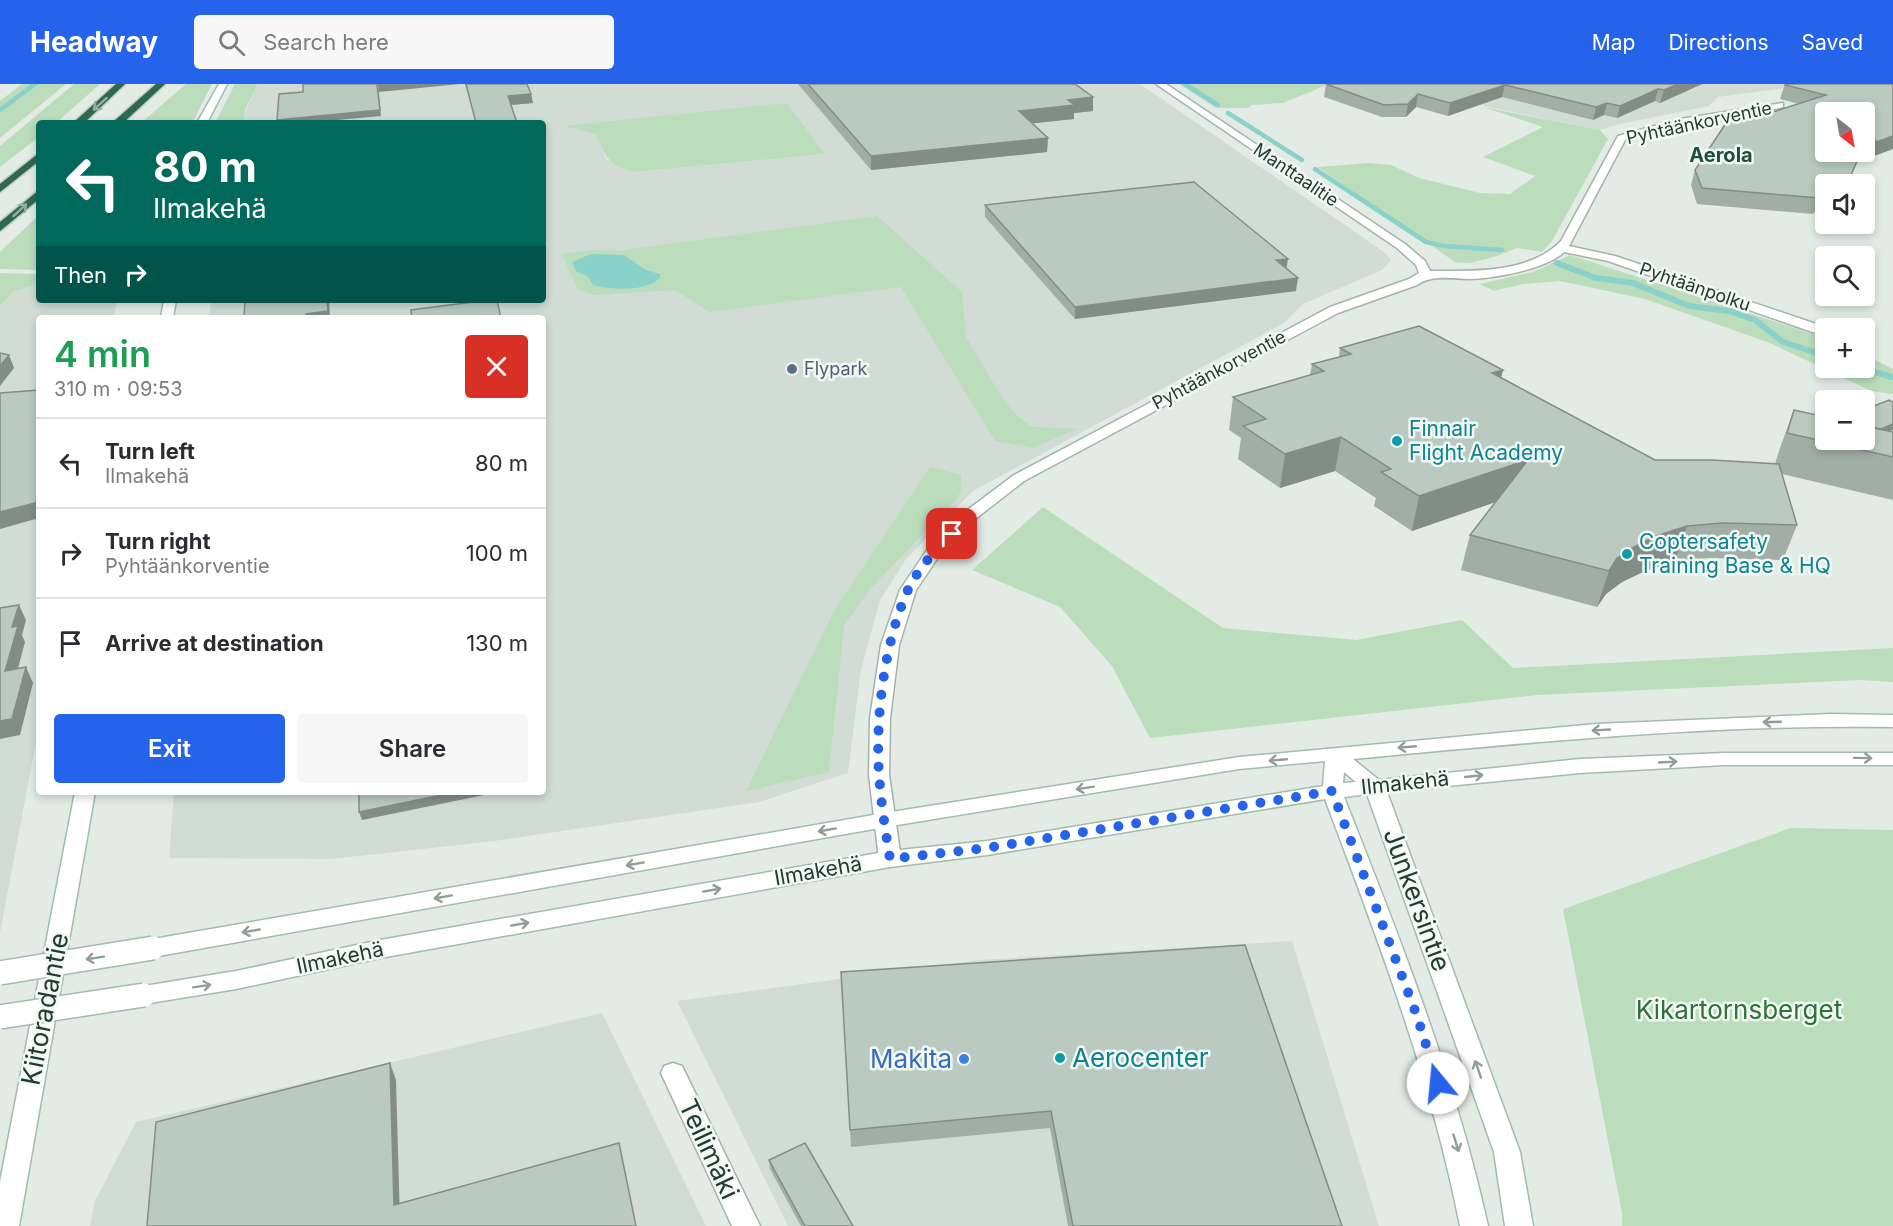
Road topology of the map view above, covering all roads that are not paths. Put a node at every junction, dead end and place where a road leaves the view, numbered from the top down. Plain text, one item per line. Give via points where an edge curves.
1 (121, 84) edge
2 (161, 84) edge
3 (223, 84) edge
4 (1160, 84) edge
5 (1780, 105) dead end
6 (81, 120) edge
7 (120, 120) edge
8 (204, 120) edge
9 (36, 157) edge
10 (36, 158) edge
11 (0, 180) edge
12 (0, 189) edge
13 (36, 196) edge
14 (0, 228) edge
15 (1562, 248) junction
16 (1425, 274) junction
17 (1815, 328) edge
18 (1893, 721) edge
19 (1336, 755) junction
20 (1893, 759) edge
21 (1374, 786) junction
22 (1332, 791) junction
23 (84, 795) edge
24 (885, 820) junction
25 (890, 859) junction
26 (0, 973) edge
27 (0, 1017) edge
28 (673, 1073) dead end
29 (5, 1226) edge
30 (746, 1226) edge
31 (1474, 1226) edge
32 (1519, 1226) edge

1 -> 6 highway
2 - 7 highway
3 - 8 main road
4 - 16 main road, Manttaalitie via 1401,246
5 - 15 main road, Pyhtäänkorventie via 1621,138
9 - 11 highway
10 - 12 highway
14 -> 13 highway
15 - 16 main road, Pyhtäänkorventie via 1553,256 1503,271
15 - 17 main road, Pyhtäänpolku via 1611,258
16 - 24 main road, Pyhtäänkorventie via 1298,327 1018,478 943,542 908,590 890,645 880,718 879,775
18 -> 19 main road, Ilmakehä via 1596,730
19 - 21 main road, Junkersintie
19 - 22 main road, Junkersintie
19 -> 24 main road, Ilmakehä via 1239,763
21 -> 20 main road, Ilmakehä via 1602,765 1724,759
21 - 22 main road, Ilmakehä
32 -> 21 main road, Junkersintie via 1507,1152
22 - 25 main road, Ilmakehä via 987,848
22 -> 31 main road, Junkersintie via 1417,1016 1465,1173
23 - 29 main road, Kiitoradantie
24 - 25 main road, Pyhtäänkorventie
24 -> 26 main road, Ilmakehä, bridge
27 -> 25 main road, Ilmakehä, bridge via 236,980 380,949
28 - 30 main road, Teilimäki

